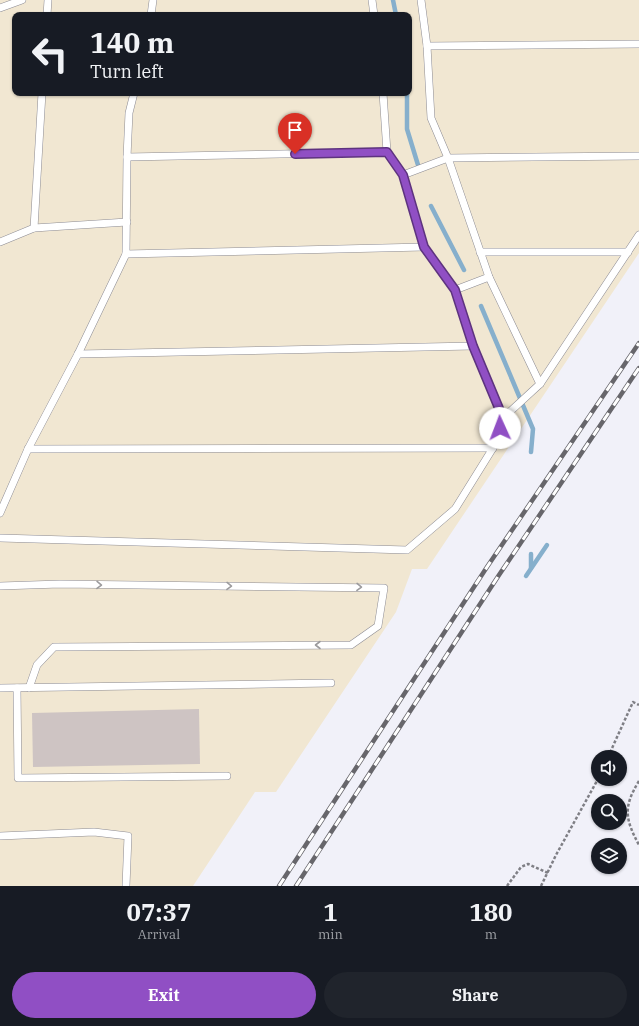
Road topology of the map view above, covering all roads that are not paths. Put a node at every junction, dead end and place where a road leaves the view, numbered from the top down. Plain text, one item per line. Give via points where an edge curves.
1 (22, 0) edge
2 (48, 0) edge
3 (153, 0) edge
4 (372, 0) edge
5 (421, 0) edge
6 (0, 8) edge
7 (47, 12) edge
8 (151, 12) edge
9 (374, 12) edge
10 (639, 44) edge
11 (427, 46) junction
12 (42, 96) edge
13 (133, 96) edge
14 (383, 96) edge
15 (387, 152) junction
16 (127, 156) junction
17 (639, 156) edge
18 (448, 158) junction
19 (403, 175) junction
20 (127, 222) junction
21 (34, 228) junction
22 (639, 235) edge
23 (0, 242) edge
24 (424, 247) junction
25 (480, 252) junction
26 (628, 252) junction
27 (126, 254) junction
28 (489, 277) junction
29 (455, 290) junction
30 (473, 346) junction
31 (78, 354) junction
32 (540, 384) junction
33 (503, 418) junction
34 (494, 448) junction
35 (28, 449) junction
36 (0, 513) edge
37 (0, 538) edge
38 (0, 586) edge
39 (331, 683) dead end
40 (0, 688) edge
41 (17, 688) junction
42 (29, 688) junction
43 (228, 776) dead end
44 (0, 836) edge
45 (126, 886) edge

1 - 6 lane
2 - 7 lane
3 - 8 lane
4 - 9 lane
5 - 11 lane
10 - 11 lane
11 - 18 lane via 431,118
12 - 21 lane
13 - 16 lane via 129,113
14 - 15 lane
15 - 16 lane
15 - 19 lane
16 - 20 lane
17 - 18 lane
18 - 19 lane
18 - 25 lane
19 - 24 lane
20 - 21 lane
20 - 27 lane
21 - 23 lane
22 - 26 lane
24 - 27 lane
24 - 29 lane
25 - 26 lane
25 - 28 lane
26 - 32 lane
27 - 31 lane
28 - 29 lane
28 - 32 lane
29 - 30 lane
30 - 31 lane
30 - 33 lane
31 - 35 lane
32 - 33 lane
33 - 34 lane
34 - 35 lane
34 - 37 lane via 456,509 407,550
35 - 36 lane
38 -> 42 lane via 60,584 384,588 378,626 351,645 54,647 37,665
39 - 42 lane
40 - 41 lane
41 - 42 lane
41 - 43 lane via 18,778
44 - 45 lane via 94,832 128,836

